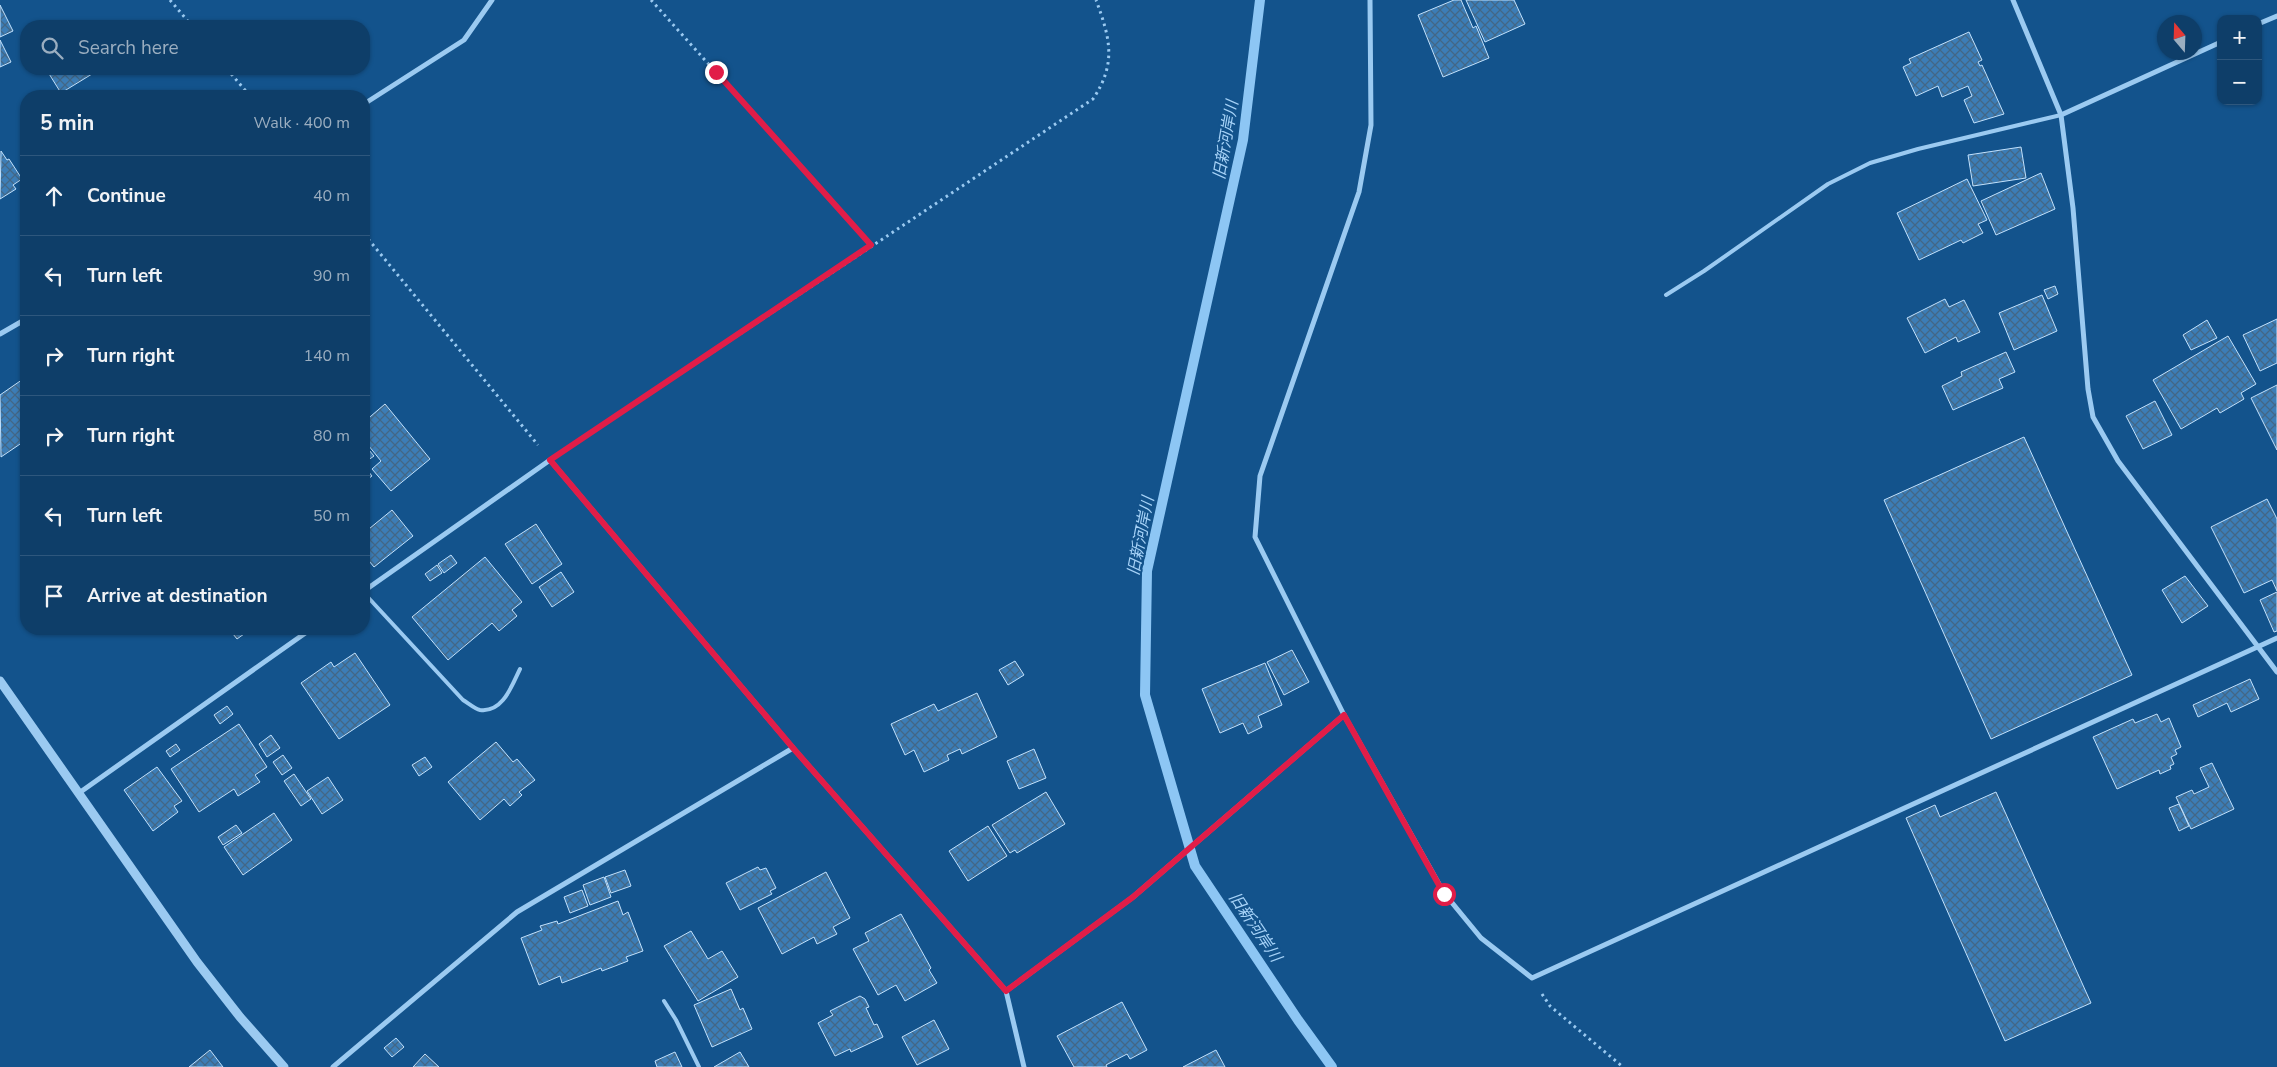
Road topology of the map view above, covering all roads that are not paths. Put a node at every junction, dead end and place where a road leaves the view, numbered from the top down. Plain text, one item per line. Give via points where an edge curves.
1 (492, 0) edge
2 (1370, 0) edge
3 (2013, 0) edge
4 (2277, 16) edge
5 (2262, 22) edge
6 (2217, 44) edge
7 (370, 100) edge
8 (2061, 115) junction
9 (1666, 295) dead end
10 (20, 322) edge
11 (0, 334) edge
12 (370, 588) edge
13 (370, 599) edge
14 (303, 635) edge
15 (2277, 638) edge
16 (2257, 647) junction
17 (520, 669) dead end
18 (2277, 672) edge
19 (0, 681) edge
20 (1344, 715) junction
21 (793, 748) junction
22 (79, 793) junction
23 (1006, 991) junction
24 (664, 1001) dead end
25 (284, 1067) edge
26 (333, 1067) edge
27 (699, 1067) edge
28 (1024, 1067) edge

1 - 7 street via 464,40
2 - 20 street via 1371,125 1359,192 1260,476 1255,537
3 - 8 street
4 - 5 street
6 - 8 street
8 - 9 lane via 1870,163 1828,184 1704,272
8 - 16 street via 2093,417 2118,461
10 - 11 street
12 - 21 street via 550,460
13 - 17 lane via 463,700 479,710 492,709 506,697
14 - 22 street
15 - 16 street
16 - 18 street
16 - 20 street via 1532,978 1481,938 1444,894
19 - 22 street
20 - 23 street via 1133,897
21 - 23 street
21 - 26 street via 516,912
22 - 25 street via 197,962
23 - 28 street
24 - 27 lane

